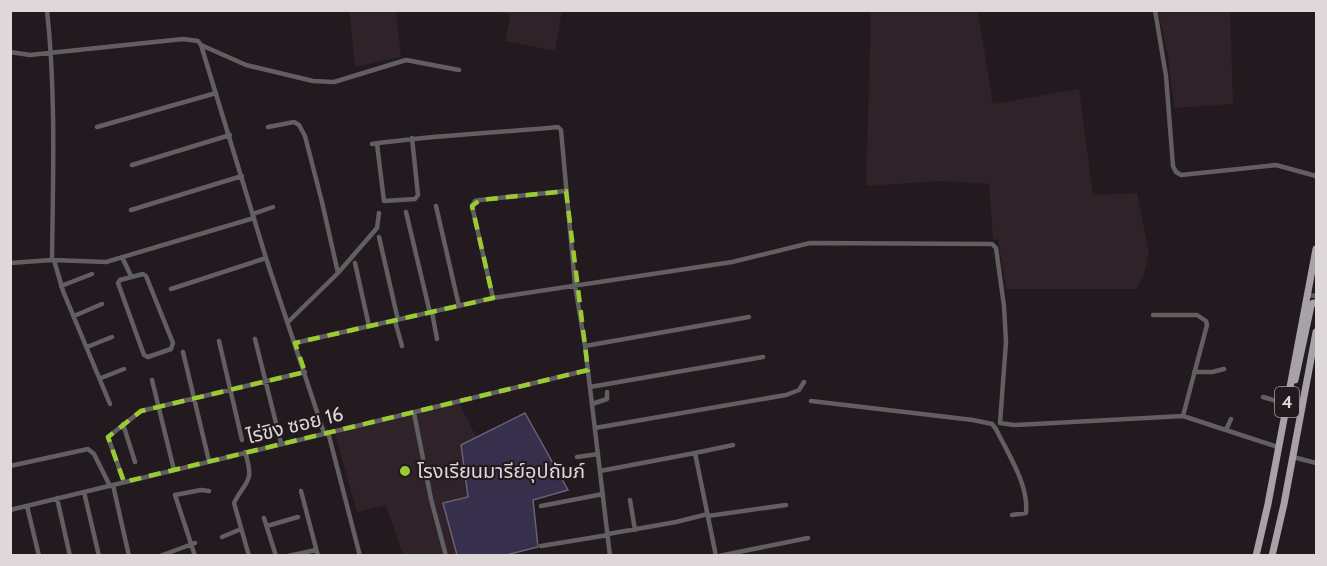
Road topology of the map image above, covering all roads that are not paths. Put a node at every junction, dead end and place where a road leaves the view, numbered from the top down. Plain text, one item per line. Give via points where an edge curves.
1 (47, 10) edge
2 (1155, 10) edge
3 (201, 45) junction
4 (10, 52) edge
5 (52, 55) junction
6 (459, 70) dead end
7 (216, 93) junction
8 (97, 127) dead end
9 (268, 127) dead end
10 (230, 135) junction
11 (412, 138) junction
12 (132, 165) dead end
13 (242, 176) junction
14 (1317, 176) edge
15 (566, 191) junction
16 (436, 206) dead end
17 (273, 207) dead end
18 (131, 210) dead end
19 (406, 212) dead end
20 (379, 213) dead end
21 (253, 216) junction
22 (379, 237) dead end
23 (1317, 249) edge
24 (122, 257) junction
25 (267, 258) junction
26 (53, 260) junction
27 (10, 263) edge
28 (355, 263) dead end
29 (1312, 271) junction
30 (339, 273) junction
31 (92, 274) dead end
32 (131, 276) junction
33 (1317, 283) edge
34 (575, 285) junction
35 (61, 286) junction
36 (171, 289) dead end
37 (1308, 296) junction
38 (1317, 296) edge
39 (494, 298) junction
40 (1317, 303) edge
41 (102, 304) dead end
42 (459, 306) junction
43 (431, 313) junction
44 (1153, 315) dead end
45 (74, 316) junction
46 (749, 317) dead end
47 (397, 320) junction
48 (288, 322) junction
49 (369, 326) junction
50 (1317, 332) edge
51 (112, 337) dead end
52 (255, 339) dead end
53 (437, 339) dead end
54 (219, 341) dead end
55 (295, 343) junction
56 (585, 345) junction
57 (402, 346) dead end
58 (87, 347) junction
59 (183, 352) dead end
60 (763, 357) dead end
61 (124, 369) dead end
62 (1224, 369) dead end
63 (588, 370) junction
64 (305, 372) junction
65 (1194, 372) junction
66 (101, 378) junction
67 (152, 380) dead end
68 (266, 380) junction
69 (804, 382) dead end
70 (590, 387) junction
71 (230, 389) junction
72 (607, 392) dead end
73 (1289, 393) junction
74 (1263, 397) dead end
75 (194, 398) junction
76 (811, 401) dead end
77 (110, 404) dead end
78 (592, 404) junction
79 (1287, 404) junction
80 (159, 407) junction
81 (414, 413) junction
82 (1183, 416) junction
83 (1231, 419) dead end
84 (1000, 423) junction
85 (123, 424) junction
86 (995, 426) junction
87 (595, 428) junction
88 (1226, 430) junction
89 (326, 432) junction
90 (242, 440) dead end
91 (281, 443) junction
92 (733, 445) dead end
93 (1278, 447) junction
94 (246, 452) junction
95 (695, 453) junction
96 (598, 454) junction
97 (577, 457) dead end
98 (1293, 457) junction
99 (209, 461) junction
100 (135, 462) dead end
101 (1317, 463) edge
102 (10, 466) edge
103 (174, 470) junction
104 (600, 471) junction
105 (124, 482) junction
106 (111, 485) junction
107 (209, 491) dead end
108 (301, 491) dead end
109 (84, 492) junction
110 (603, 494) junction
111 (57, 498) junction
112 (630, 500) dead end
113 (786, 505) dead end
114 (27, 506) junction
115 (541, 506) dead end
116 (10, 510) edge
117 (708, 515) junction
118 (1012, 515) dead end
119 (298, 517) dead end
120 (264, 518) dead end
121 (267, 526) junction
122 (241, 529) junction
123 (635, 530) junction
124 (608, 535) junction
125 (222, 537) dead end
126 (808, 538) dead end
127 (193, 544) junction
128 (541, 546) dead end
129 (317, 553) edge
130 (39, 555) edge
131 (70, 555) edge
132 (99, 555) edge
133 (129, 555) edge
134 (160, 555) edge
135 (195, 555) edge
136 (249, 555) edge
137 (276, 555) edge
138 (288, 555) edge
139 (360, 555) edge
140 (446, 555) edge
141 (610, 555) edge
142 (718, 555) edge
143 (1256, 555) edge
144 (1272, 555) edge

1 - 5 street
2 - 14 street via 1176,172 1181,176 1276,165
3 - 5 street via 189,39
3 - 6 street via 246,65 313,81 334,81 406,60
3 - 7 street
4 - 5 street
5 - 26 street
7 - 8 street
7 - 10 street
9 - 30 street via 294,122 305,136
10 - 12 street
10 - 13 street
11 - 11 street via 374,144 384,201 415,199 418,195
11 - 15 street via 558,127
13 - 18 street
13 - 21 street
15 - 34 street
15 - 39 street via 473,203
16 - 42 street
17 - 21 street
19 - 43 street
20 - 30 street via 377,228
21 - 24 street
21 - 25 street
22 - 47 street
23 - 29 main road, 4
24 - 26 street via 96,263
24 - 32 street
25 - 36 street
25 - 48 street
26 - 27 street
26 - 35 street
28 - 49 street
29 - 33 main road
29 - 37 main road, 4
30 - 48 street
31 - 35 street
32 - 32 street via 120,280 118,286 144,355 171,349 173,343 146,276
34 - 39 street
34 - 56 street
34 - 84 street via 732,262 810,243 992,244 996,248 1006,342
35 - 45 street
37 - 38 street
37 - 73 main road, 4
39 - 42 street
40 - 73 main road via 1311,306 1299,370
41 - 45 street
42 - 43 street
43 - 47 street
43 - 53 street
44 - 65 street via 1197,315 1206,321
45 - 58 street
46 - 56 street
47 - 49 street
47 - 57 street
48 - 55 street
49 - 55 street
50 - 98 main road, 4
51 - 58 street
52 - 68 street
54 - 71 street
55 - 64 street
56 - 63 street
58 - 66 street
59 - 75 street
60 - 70 street
61 - 66 street
62 - 65 street
63 - 70 street
63 - 81 street, ไร่ขิง ซอย 16
64 - 68 street
64 - 89 street
65 - 82 street
66 - 77 street
67 - 80 street
68 - 71 street
68 - 91 street
69 - 87 street via 799,390 786,395
70 - 78 street
71 - 75 street
71 - 90 street
72 - 78 street via 607,399
73 - 79 main road, 4
74 - 79 street
75 - 80 street
75 - 99 street
76 - 86 street
78 - 87 street
79 - 93 main road, 4
80 - 85 street via 141,411
80 - 103 street
81 - 89 street, ไร่ขิง ซอย 16
81 - 140 street
82 - 84 street
82 - 88 street
83 - 88 street
84 - 86 street
85 - 100 street
85 - 105 street via 108,440
86 - 118 street via 1024,496 1026,513
87 - 96 street
88 - 93 street
89 - 91 street, ไร่ขิง ซอย 16
89 - 139 street
91 - 94 street, ไร่ขิง ซอย 16
92 - 95 street
93 - 143 main road, 4
94 - 99 street, ไร่ขิง ซอย 16
94 - 122 street via 250,480 233,502
95 - 104 street
95 - 117 street
96 - 97 street
96 - 104 street
98 - 101 street
98 - 144 main road, 4
99 - 103 street, ไร่ขิง ซอย 16
102 - 106 street via 87,449 94,454
103 - 105 street, ไร่ขิง ซอย 16
104 - 110 street
105 - 106 street, ไร่ขิง ซอย 16
106 - 109 street, ไร่ขิง ซอย 16
106 - 133 street
107 - 127 street via 175,495
108 - 129 street
109 - 111 street, ไร่ขิง ซอย 16
109 - 132 street
110 - 115 street
110 - 124 street
111 - 114 street, ไร่ขิง ซอย 16
111 - 131 street
112 - 123 street
113 - 117 street
114 - 116 street, ไร่ขิง ซอย 16
114 - 130 street
117 - 123 street
117 - 142 street
119 - 121 street
120 - 121 street
121 - 137 street
122 - 125 street
122 - 136 street
123 - 124 street
124 - 128 street
124 - 141 street
126 - 142 street
127 - 134 street
127 - 135 street
129 - 138 street

